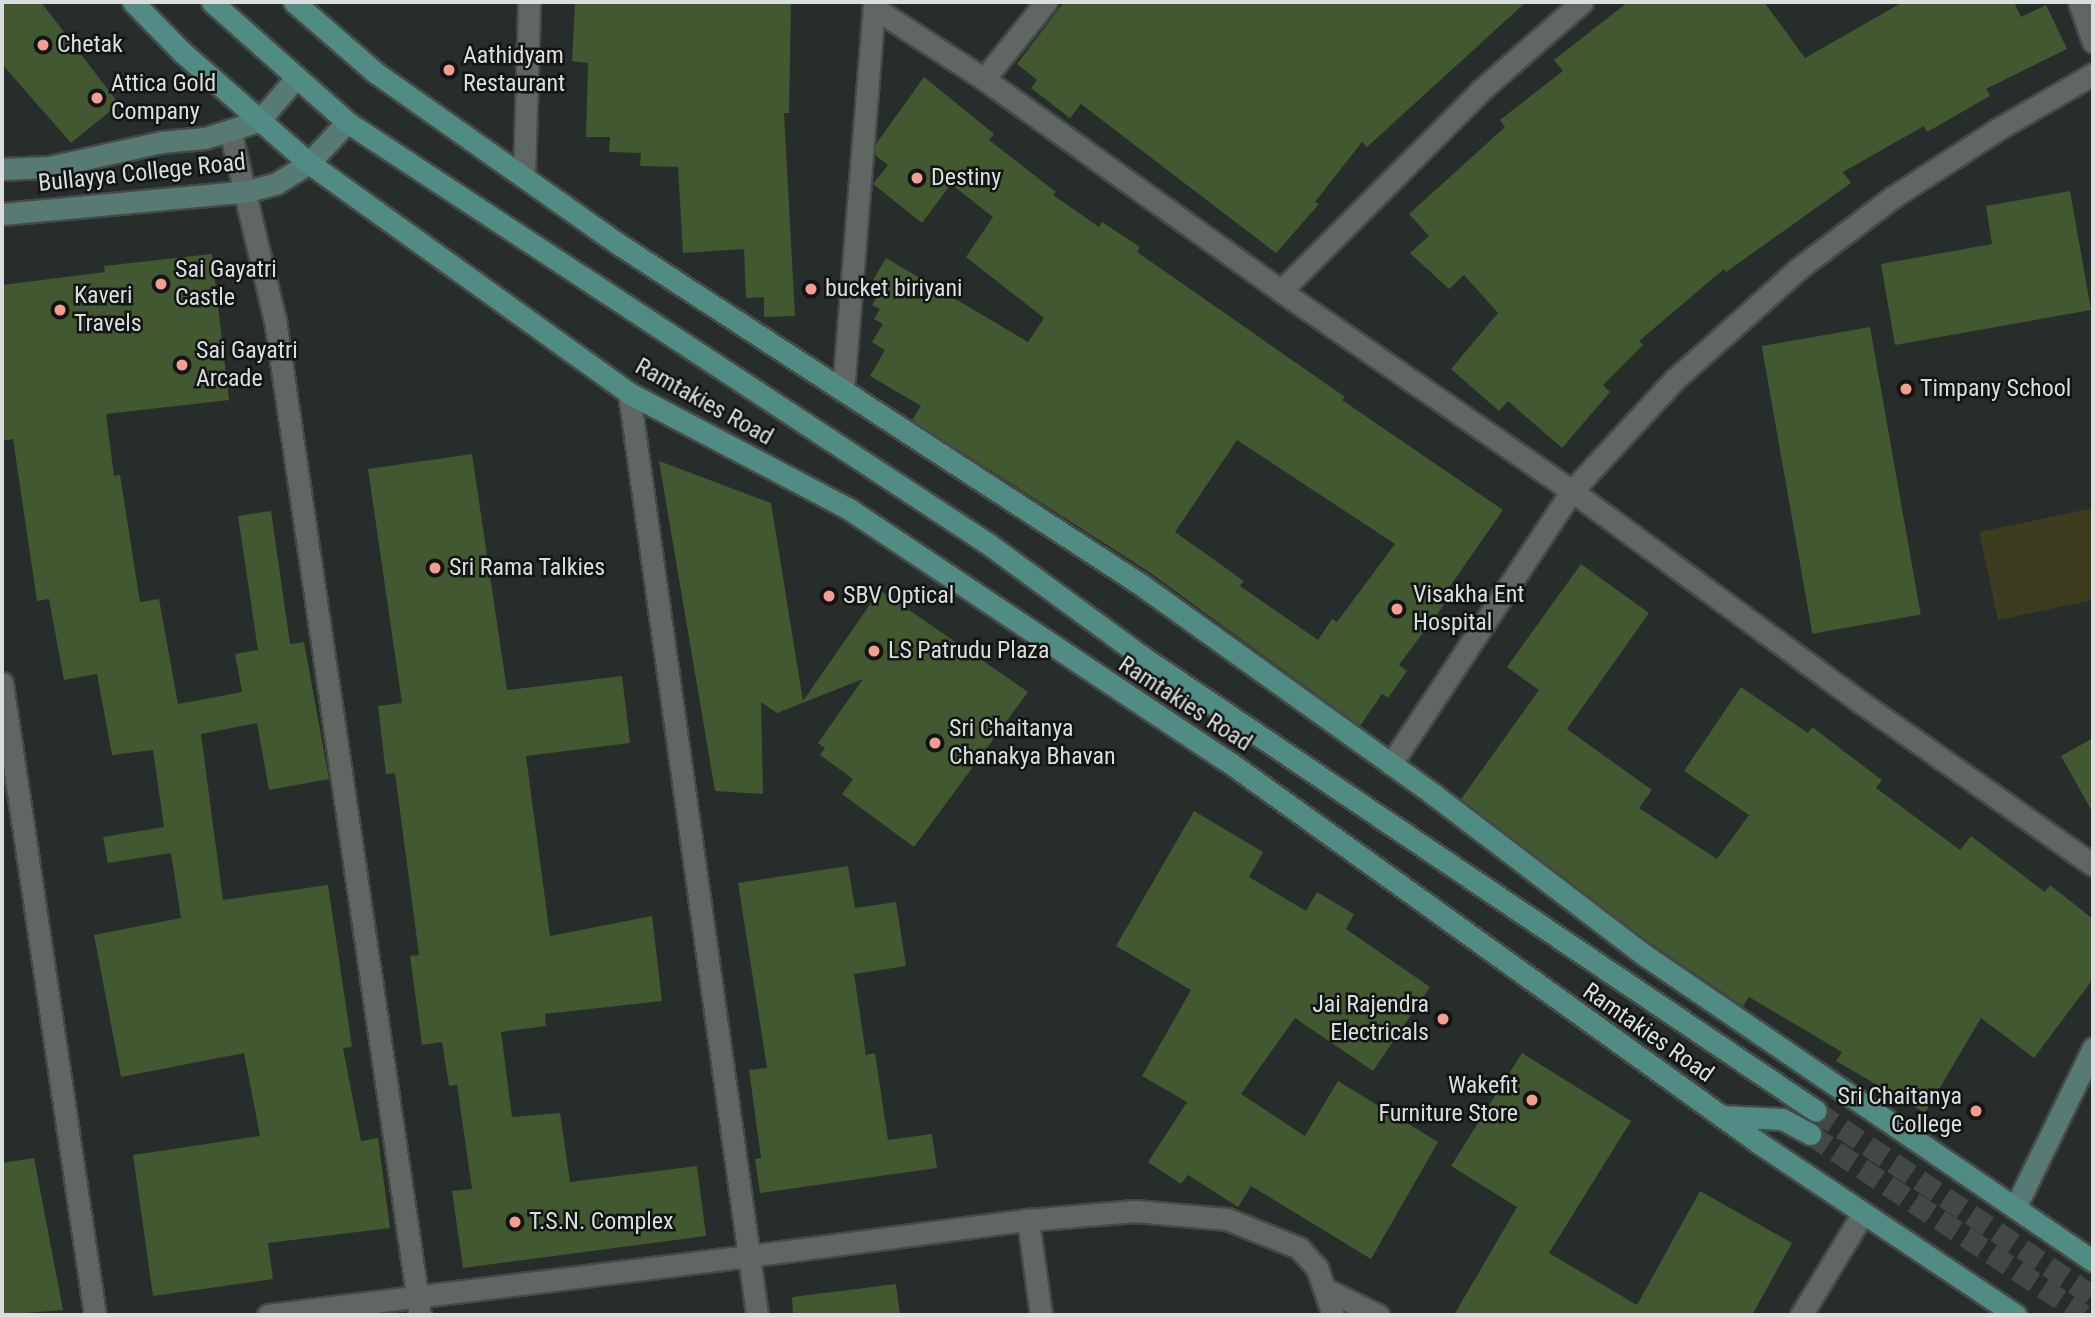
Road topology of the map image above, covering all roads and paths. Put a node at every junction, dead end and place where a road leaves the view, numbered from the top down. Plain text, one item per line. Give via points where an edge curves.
1 (133, 2) edge
2 (212, 2) edge
3 (294, 2) edge
4 (529, 2) edge
5 (1046, 2) edge
6 (1582, 2) edge
7 (2079, 2) edge
8 (874, 5) edge
9 (2093, 42) edge
10 (2093, 74) edge
11 (295, 79) junction
12 (984, 79) junction
13 (259, 121) junction
14 (347, 122) junction
15 (230, 130) junction
16 (309, 163) junction
17 (2, 169) edge
18 (524, 175) junction
19 (248, 191) junction
20 (2, 214) edge
21 (1280, 291) junction
22 (843, 391) junction
23 (629, 393) junction
24 (1572, 491) junction
25 (2, 683) edge
26 (1391, 764) junction
27 (2093, 865) edge
28 (2093, 1048) edge
29 (1781, 1050) junction
30 (1764, 1077) junction
31 (1815, 1111) tunnel mouth
32 (1720, 1116) junction
33 (1810, 1134) tunnel mouth
34 (2015, 1208) junction
35 (1863, 1213) junction
36 (1028, 1220) junction
37 (749, 1256) junction
38 (2093, 1261) edge
39 (1327, 1290) junction
40 (419, 1306) edge
41 (95, 1315) edge
42 (268, 1315) edge
43 (757, 1315) edge
44 (1041, 1315) edge
45 (1333, 1315) edge
46 (1378, 1315) edge
47 (1801, 1315) edge
48 (2016, 1315) edge

1 - 13 main road, Ramtakies Road
2 - 11 main road
3 - 18 main road via 376,73
4 - 18 street
5 - 12 street
6 - 21 street via 1480,91
7 - 9 street
8 - 12 street
8 - 22 street
10 - 24 street via 1892,197 1798,269 1674,380
11 - 13 main road, Bullayya College Road
11 - 14 main road
12 - 21 street
13 - 15 main road, Bullayya College Road
13 - 16 main road, Ramtakies Road
14 - 16 main road, Bullayya College Road
14 - 30 main road via 987,543 1155,666
15 - 17 main road, Bullayya College Road via 73,163
15 - 19 street
16 - 19 main road, Bullayya College Road via 277,183
16 - 23 main road, Ramtakies Road
18 - 22 main road via 620,246
19 - 20 main road, Bullayya College Road
19 - 40 street via 285,386
21 - 24 street
22 - 26 main road via 1140,583
23 - 32 main road, Ramtakies Road via 849,509 1226,760
23 - 37 street
24 - 26 street
24 - 27 street via 1858,701
25 - 41 street
26 - 29 main road via 1643,954
28 - 34 main road
29 - 30 main road
29 - 34 main road
30 - 31 main road
32 - 33 main road via 1782,1119
32 - 35 main road, Ramtakies Road
34 - 38 main road
35 - 47 street
35 - 48 main road, Ramtakies Road
36 - 37 street
36 - 39 street via 1135,1212 1227,1219 1298,1248 1317,1268
36 - 44 street
37 - 40 street
37 - 43 street
39 - 45 street
39 - 46 street
40 - 42 street

